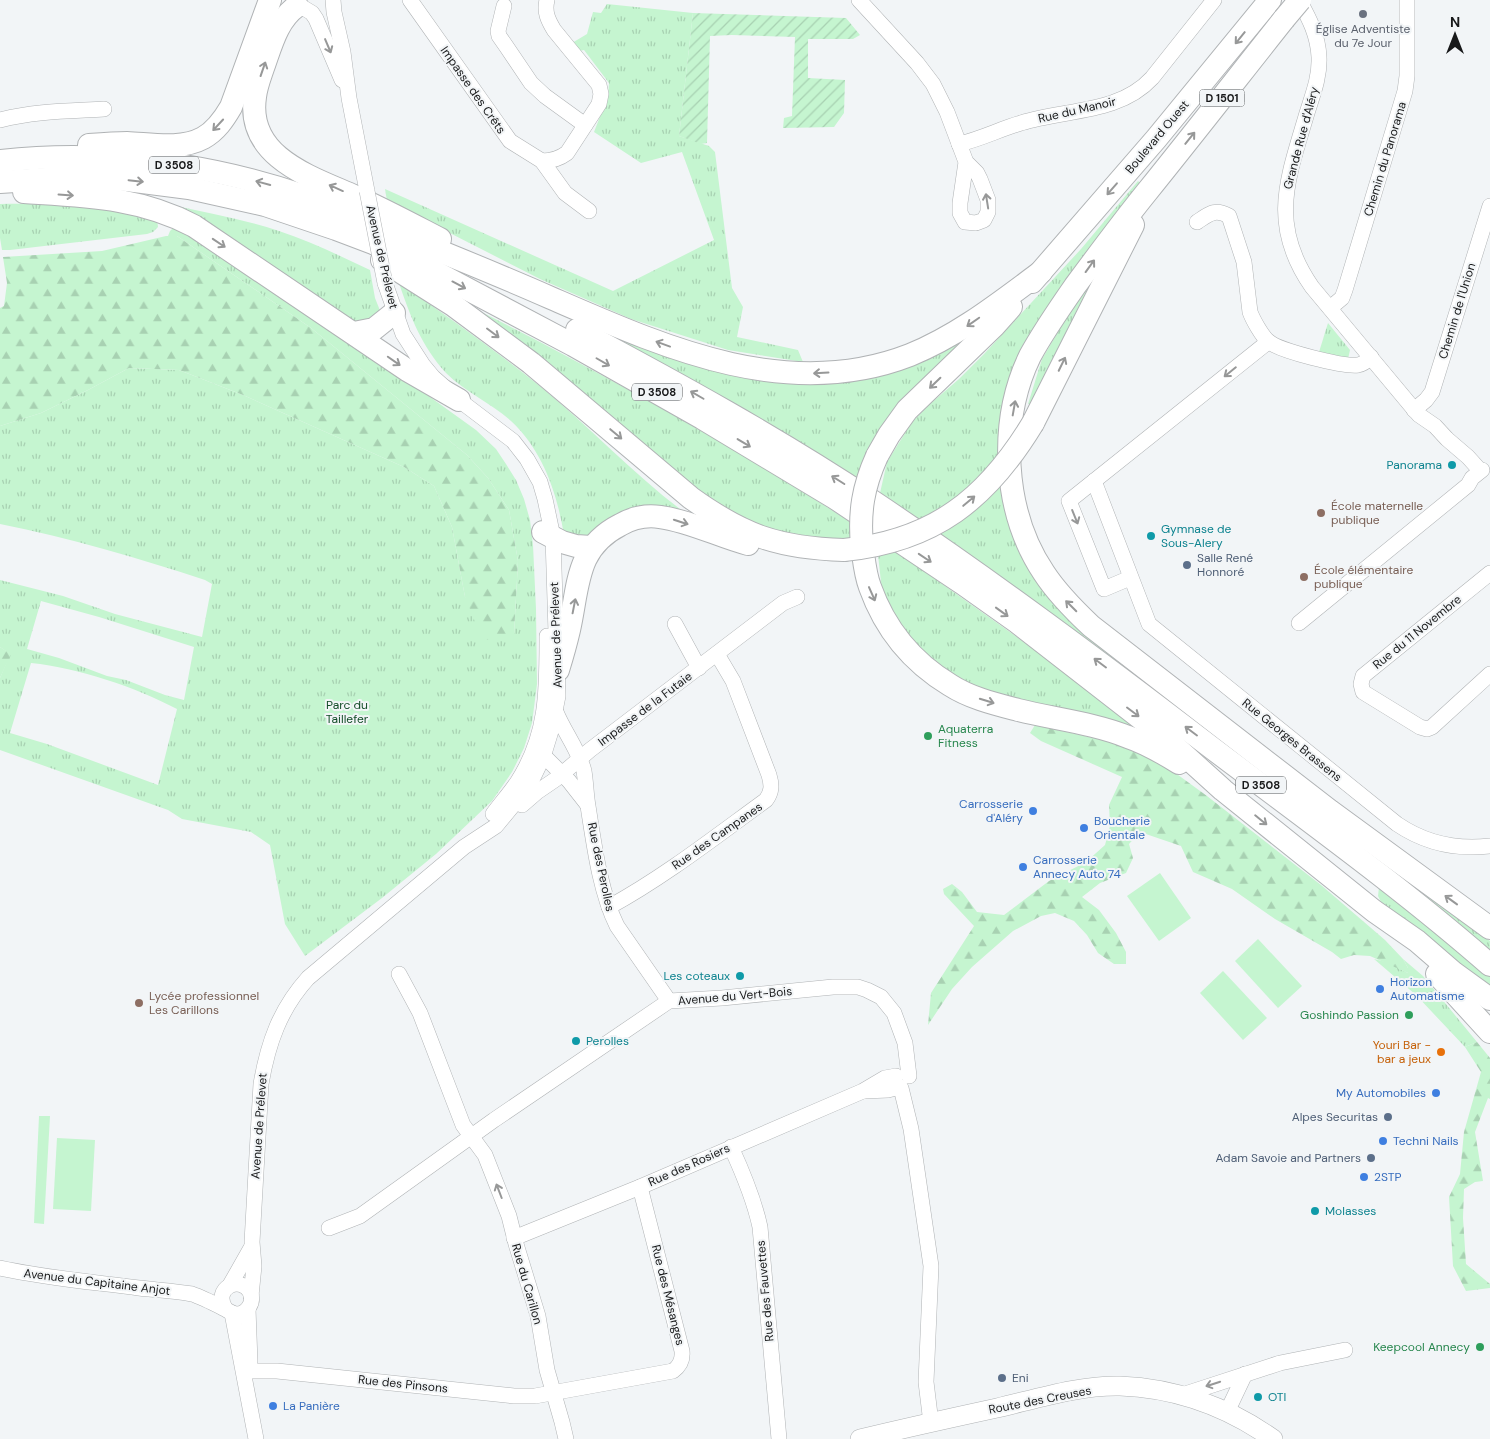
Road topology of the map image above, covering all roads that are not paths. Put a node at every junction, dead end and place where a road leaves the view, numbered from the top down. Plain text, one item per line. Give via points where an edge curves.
1 (270, 0) edge
2 (326, 0) edge
3 (333, 0) edge
4 (410, 0) edge
5 (547, 0) edge
6 (859, 0) edge
7 (1214, 0) edge
8 (1270, 0) edge
9 (1299, 0) edge
10 (1406, 0) edge
11 (296, 4) edge
12 (504, 6) dead end
13 (349, 98) junction
14 (104, 109) dead end
15 (0, 120) edge
16 (585, 125) junction
17 (960, 144) junction
18 (0, 160) edge
19 (542, 161) junction
20 (966, 162) dead end
21 (1160, 176) junction
22 (0, 182) edge
23 (0, 190) edge
24 (1490, 206) edge
25 (589, 211) dead end
26 (339, 219) junction
27 (1197, 222) dead end
28 (1041, 272) junction
29 (535, 291) junction
30 (1330, 308) junction
31 (394, 313) junction
32 (354, 333) junction
33 (1268, 342) junction
34 (1371, 357) junction
35 (459, 400) junction
36 (1417, 412) junction
37 (1483, 470) edge
38 (1094, 481) junction
39 (548, 534) junction
40 (591, 547) junction
41 (853, 548) junction
42 (1490, 573) edge
43 (1130, 578) junction
44 (797, 597) dead end
45 (1299, 623) dead end
46 (675, 624) dead end
47 (1108, 638) junction
48 (717, 654) junction
49 (699, 668) junction
50 (558, 670) junction
51 (1490, 674) edge
52 (556, 712) junction
53 (572, 743) junction
54 (541, 750) junction
55 (580, 759) junction
56 (562, 774) junction
57 (1223, 790) junction
58 (588, 805) junction
59 (496, 826) junction
60 (1490, 846) edge
61 (464, 848) junction
62 (1383, 877) junction
63 (608, 908) junction
64 (1374, 912) junction
65 (1490, 928) edge
66 (1490, 966) edge
67 (399, 974) dead end
68 (1490, 998) edge
69 (669, 1002) junction
70 (1490, 1032) edge
71 (902, 1081) junction
72 (471, 1136) junction
73 (731, 1147) junction
74 (640, 1187) junction
75 (329, 1228) dead end
76 (514, 1238) junction
77 (251, 1248) junction
78 (0, 1268) edge
79 (227, 1288) junction
80 (194, 1295) junction
81 (250, 1302) junction
82 (228, 1311) junction
83 (1345, 1350) dead end
84 (251, 1371) junction
85 (1245, 1374) junction
86 (554, 1393) junction
87 (1182, 1395) junction
88 (252, 1412) junction
89 (1227, 1412) junction
90 (931, 1423) junction
91 (256, 1439) edge
92 (566, 1439) edge
93 (779, 1439) edge
94 (860, 1439) edge
95 (1272, 1439) edge

1 -> 18 highway via 231,107 224,120 208,136 190,143 101,144
2 - 11 street via 316,6
3 - 13 street, Avenue de Prélevet
4 - 19 street, Impasse des Crêts via 510,141
5 - 16 street via 545,13 551,26 599,85 599,104
6 - 17 street via 933,84
7 - 17 street, Rue du Manoir via 1146,85 1129,97 1107,105 1022,122
8 -> 28 highway, Boulevard Ouest / D 1501
21 -> 9 highway, D 1501, bridge
9 - 30 street, Grande Rue d'Aléry via 1314,29 1319,56 1316,84 1290,171 1286,219 1300,268
10 - 30 street, Chemin du Panorama via 1405,91 1344,295
11 -> 13 street, Avenue de Prélevet via 316,19
29 -> 11 highway via 416,226 298,170 271,150 258,129 255,96 278,29
12 - 16 street via 498,31 502,41 531,83
13 - 31 street, Avenue de Prélevet, bridge via 385,283
14 - 15 street via 52,111
16 - 19 street via 567,153 551,161
17 - 20 street
26 -> 18 highway, D 3508 via 308,196 233,175 185,166 107,158
19 - 25 street, Impasse des Crêts via 565,193
41 -> 21 highway, bridge via 872,547 932,526 962,507 1002,469 1023,440
47 -> 21 highway via 1063,599 1043,573 1030,548 1012,492 1010,436 1013,407 1030,357 1047,327 1111,236
22 -> 26 highway, D 3508 via 90,178 165,184
23 -> 32 highway via 113,200 143,205 176,217
24 - 36 street, Chemin de l'Union via 1432,392
26 - 29 highway
26 -> 41 highway via 552,380 714,514 734,526 776,542 818,549
26 -> 57 highway, D 3508 via 372,243 420,264 574,345 835,498 1017,622 1161,734
62 -> 26 highway, D 3508 via 1043,620 814,464 680,386 428,252
27 - 33 street via 1216,211 1229,216 1244,262 1252,319
28 -> 29 highway via 963,329 926,348 872,366 818,373 775,372 678,350
28 -> 41 highway, bridge via 995,325 907,410 889,435 870,471
30 - 34 street, Grande Rue d'Aléry
31 - 32 highway via 374,329
31 - 35 street, Avenue de Prélevet via 418,359
32 -> 35 highway via 407,370
33 - 34 street via 1296,353 1346,364 1361,364
33 -> 38 street
34 - 36 street, Grande Rue d'Aléry
35 - 39 street, Avenue de Prélevet via 479,414 524,473
36 - 37 street, Grande Rue d'Aléry
37 - 45 street
38 - 43 street, Rue Georges Brassens
38 -> 43 street via 1069,501 1104,589
39 - 40 highway via 562,542
39 - 50 street, Avenue de Prélevet
39 - 54 street, Avenue de Prélevet via 547,696
40 -> 41 highway via 600,537 628,520 658,516 761,548 794,552
50 -> 40 highway via 578,579
41 -> 57 highway via 890,629 903,647 951,686 1016,710 1128,736 1158,750
42 - 51 street, Rue du 11 Novembre via 1363,676 1361,684 1363,692 1427,729
43 - 60 street, Rue Georges Brassens via 1149,624 1397,824 1411,834 1440,844
44 - 48 street, Impasse de la Futaie via 783,603
46 - 49 street
47 - 62 highway
65 -> 47 highway via 1330,811
48 - 49 street, Impasse de la Futaie
48 - 63 street, Rue des Campanes via 733,681 772,783 769,796 674,866
49 - 55 street, Impasse de la Futaie
50 - 52 street, Avenue de Prélevet
52 - 53 street, Rue des Perolles
52 - 54 street, Avenue de Prélevet
53 - 54 street
53 - 55 street, Rue des Perolles
54 - 56 street, Rue des Perolles
54 - 59 street, Avenue de Prélevet via 529,786
54 - 61 street, Avenue de Prélevet
55 - 56 street, Impasse de la Futaie
55 - 58 street, Rue des Perolles
56 - 58 street, Rue des Perolles
56 - 59 street, Impasse de la Futaie
57 -> 64 highway, D 3508
58 - 63 street, Rue des Perolles
59 - 61 street, Avenue de Prélevet
61 - 77 street, Avenue de Prélevet via 308,978 276,1026 261,1084
62 - 66 highway, D 3508
63 - 69 street, Rue des Perolles
64 - 68 highway, D 3508
64 - 70 highway
67 - 72 street, Rue du Carillon via 420,1014 463,1125
69 - 71 street, Avenue du Vert-Bois via 833,987 867,990 881,998 900,1028 897,1067
69 - 72 street, Avenue du Vert-Bois
71 - 73 street, Rue des Rosiers via 888,1090 863,1091
71 - 90 street, Avenue du Vert-Bois via 912,1095 911,1129 931,1266 926,1382
72 - 75 street via 360,1216
76 -> 72 street, Rue du Carillon via 509,1216 485,1155
73 - 74 street, Rue des Rosiers
73 - 93 street, Rue des Fauvettes via 748,1186 760,1227
74 - 76 street, Rue des Rosiers
74 - 86 street, Rue des Mésanges via 682,1351 681,1363 666,1373
76 - 86 street, Rue du Carillon via 538,1316 542,1348
77 - 79 street, Avenue de Prélevet
77 - 81 street, Avenue de Prélevet via 254,1266
78 - 80 street, Avenue du Capitaine Anjot
79 - 80 street, Avenue du Capitaine Anjot
79 - 81 street via 243,1286
79 - 82 street via 221,1300
80 - 82 street, Avenue du Capitaine Anjot
81 - 82 street via 241,1314
81 - 84 street, Avenue de Prélevet
82 - 88 street, Avenue de Prélevet
83 - 85 street via 1280,1363
84 - 86 street, Rue des Pinsons via 514,1396
84 - 88 street, Avenue de Prélevet
85 -> 87 street
85 - 89 street
86 - 92 street, Rue du Carillon
87 - 89 main road, Route des Creuses
87 - 90 main road, Route des Creuses via 1119,1386 1085,1389
88 - 91 street, Avenue de Prélevet
89 - 95 main road, Route des Creuses
90 - 94 main road, Route des Creuses

